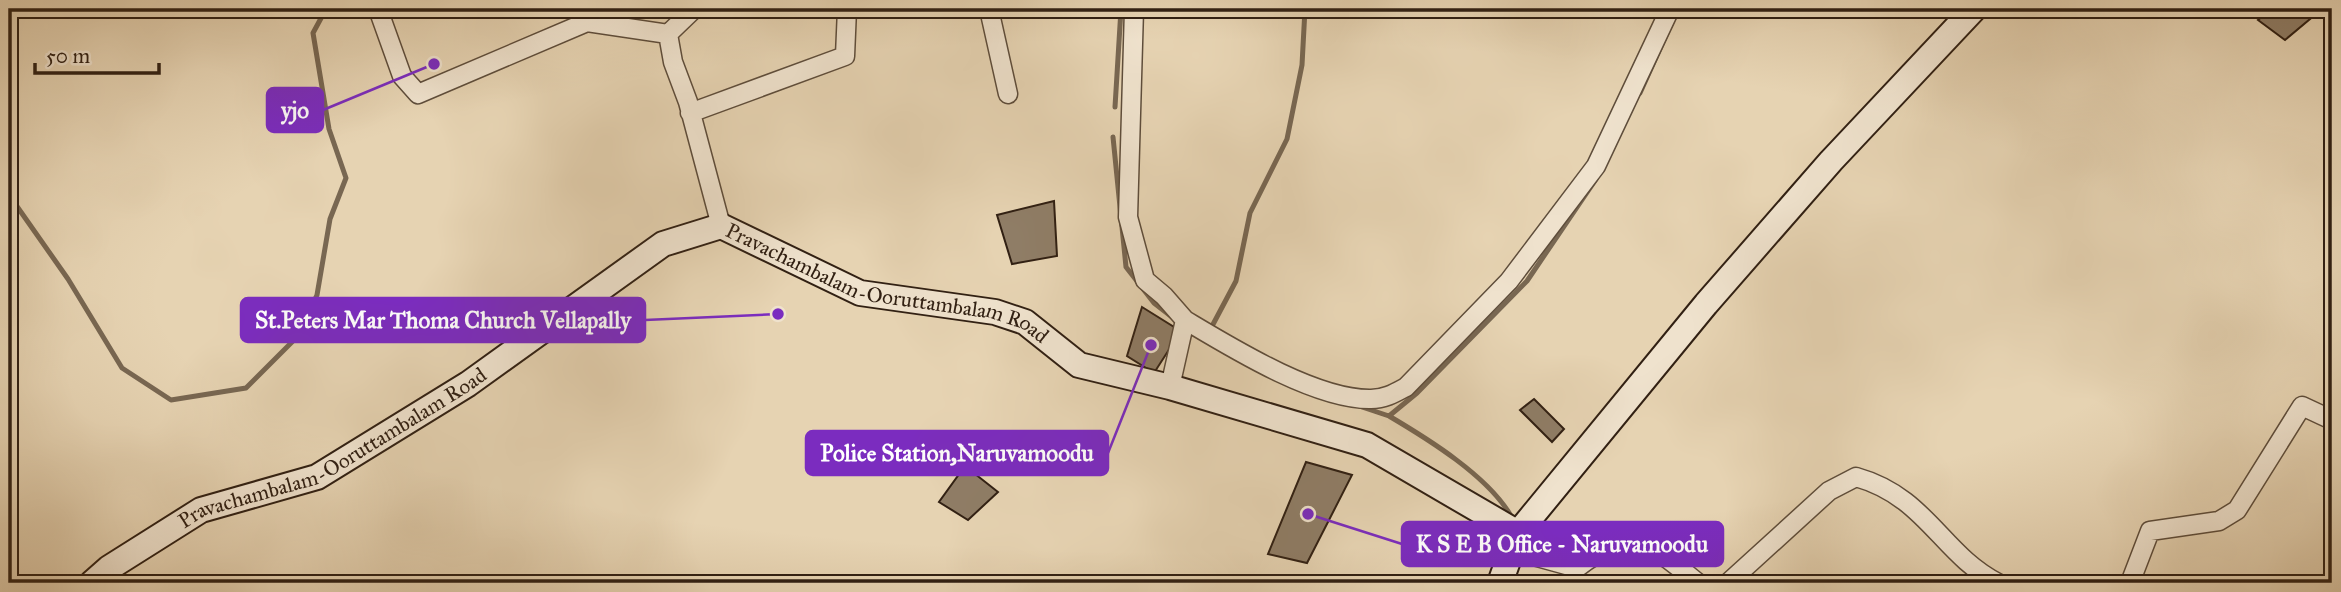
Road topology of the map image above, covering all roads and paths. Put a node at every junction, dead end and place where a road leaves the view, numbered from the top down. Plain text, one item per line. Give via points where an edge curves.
1 (378, 9) edge
2 (694, 9) edge
3 (847, 9) edge
4 (989, 9) edge
5 (1134, 9) edge
6 (1670, 9) edge
7 (1974, 9) edge
8 (668, 34) junction
9 (1008, 94) dead end
10 (690, 113) junction
11 (722, 226) junction
12 (1192, 324) junction
13 (1170, 387) junction
14 (2332, 420) edge
15 (1515, 542) junction
16 (92, 583) edge
17 (1500, 583) edge
18 (1698, 583) edge
19 (1728, 583) edge
20 (1998, 583) edge
21 (2130, 583) edge

1 - 8 street via 402,76 418,94 587,22
2 - 8 street
3 - 10 street via 845,56
4 - 9 street
5 - 12 street via 1128,217 1145,280
6 - 12 street via 1596,166 1509,281 1406,387 1387,398 1336,393 1239,353
7 - 15 street via 1830,161 1706,304
8 - 10 street
10 - 11 street
11 - 13 street, Pravachambalam-Ooruttambalam Road via 860,293 995,312 1025,322 1079,365
11 - 16 street, Pravachambalam-Ooruttambalam Road via 663,244 468,384 317,477 201,510
12 - 13 street
13 - 15 street, Pravachambalam-Ooruttambalam Road via 1367,445
14 - 21 street via 2302,406 2237,510 2218,521 2150,531
15 - 17 street
15 - 18 street via 1577,568 1597,553 1629,542 1660,552
19 - 20 street via 1829,491 1856,477 1881,484 1914,506 1982,575

